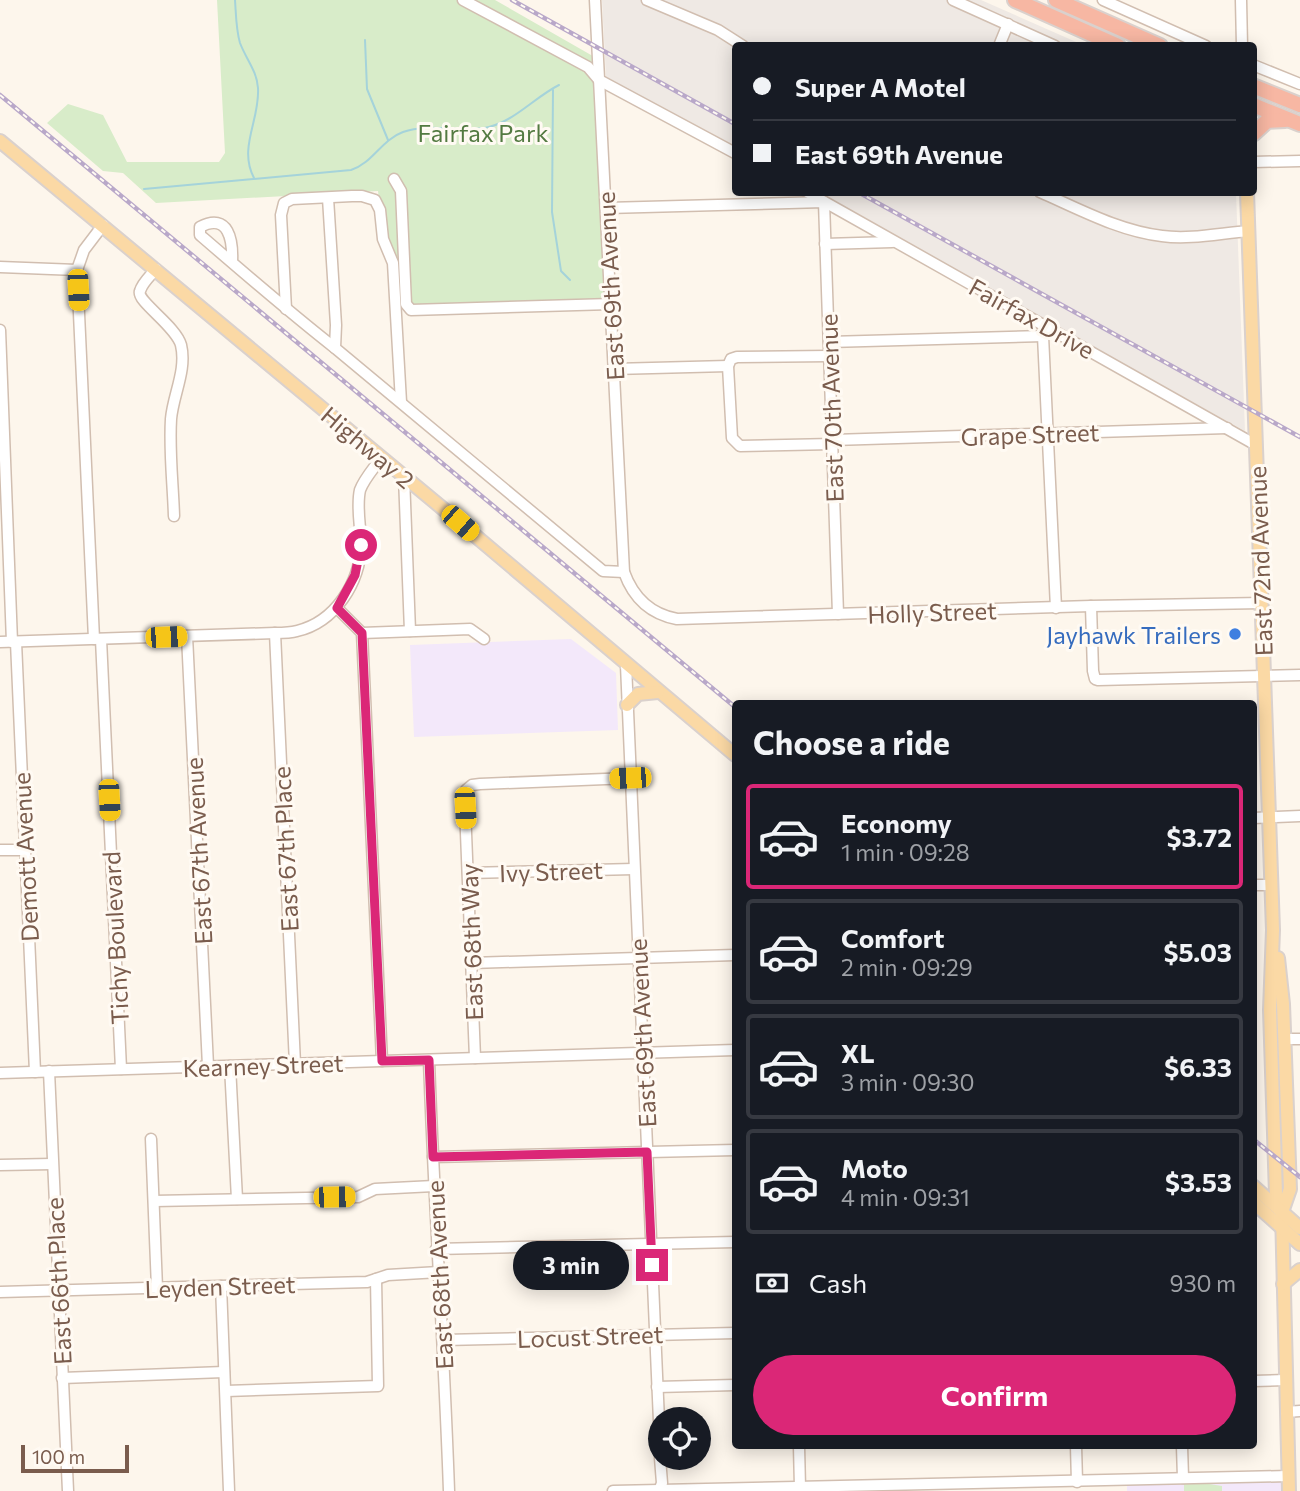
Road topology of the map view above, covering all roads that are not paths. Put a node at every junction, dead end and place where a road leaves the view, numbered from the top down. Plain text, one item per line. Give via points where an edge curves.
1 (463, 0) edge
2 (595, 0) edge
3 (647, 0) edge
4 (953, 0) edge
5 (1015, 0) edge
6 (1056, 0) edge
7 (1103, 0) edge
8 (1241, 0) edge
9 (1008, 24) junction
10 (737, 42) edge
11 (1001, 42) edge
12 (1046, 42) edge
13 (1109, 42) edge
14 (1151, 42) edge
15 (1197, 42) edge
16 (1242, 42) edge
17 (1257, 67) edge
18 (599, 80) junction
19 (1300, 84) edge
20 (1257, 88) edge
21 (1300, 105) edge
22 (1257, 107) edge
23 (1295, 122) edge
24 (1257, 130) edge
25 (0, 141) edge
26 (732, 151) edge
27 (1300, 161) edge
28 (1257, 162) edge
29 (394, 179) dead end
30 (814, 196) edge
31 (1049, 196) edge
32 (1247, 196) edge
33 (328, 198) junction
34 (824, 202) junction
35 (607, 208) junction
36 (103, 225) junction
37 (1249, 231) junction
38 (892, 242) junction
39 (825, 244) junction
40 (232, 262) dead end
41 (0, 267) edge
42 (156, 269) junction
43 (77, 270) junction
44 (611, 304) junction
45 (286, 309) junction
46 (0, 330) edge
47 (1044, 331) junction
48 (829, 342) junction
49 (335, 348) junction
50 (829, 356) junction
51 (728, 366) junction
52 (614, 369) junction
53 (401, 402) junction
54 (1227, 428) junction
55 (1047, 433) junction
56 (833, 442) junction
57 (1256, 445) junction
58 (381, 458) junction
59 (404, 477) junction
60 (174, 516) dead end
61 (624, 572) junction
62 (1262, 603) junction
63 (1091, 606) junction
64 (337, 608) junction
65 (1056, 608) junction
66 (838, 614) junction
67 (410, 631) junction
68 (275, 633) junction
69 (362, 633) junction
70 (187, 636) junction
71 (98, 639) junction
72 (484, 639) dead end
73 (0, 642) edge
74 (14, 642) junction
75 (626, 665) junction
76 (1300, 675) edge
77 (1264, 676) junction
78 (658, 692) junction
79 (627, 705) junction
80 (732, 753) edge
81 (630, 778) junction
82 (1300, 816) edge
83 (1257, 818) edge
84 (1269, 818) junction
85 (0, 850) edge
86 (24, 850) junction
87 (634, 869) junction
88 (468, 873) junction
89 (1257, 885) edge
90 (1272, 885) junction
91 (1273, 930) junction
92 (732, 956) edge
93 (638, 958) junction
94 (471, 963) junction
95 (1300, 1039) edge
96 (1285, 1040) junction
97 (732, 1050) edge
98 (642, 1053) junction
99 (475, 1058) junction
100 (429, 1060) junction
101 (382, 1061) junction
102 (295, 1064) junction
103 (208, 1066) junction
104 (230, 1066) junction
105 (121, 1069) junction
106 (35, 1072) junction
107 (50, 1072) junction
108 (0, 1073) edge
109 (151, 1139) dead end
110 (732, 1150) edge
111 (647, 1152) junction
112 (433, 1157) junction
113 (52, 1164) junction
114 (0, 1165) edge
115 (1275, 1171) junction
116 (1257, 1179) edge
117 (434, 1186) junction
118 (1257, 1190) edge
119 (237, 1199) junction
120 (154, 1201) junction
121 (1257, 1206) edge
122 (1282, 1212) junction
123 (1282, 1228) junction
124 (1300, 1228) edge
125 (732, 1242) edge
126 (651, 1244) junction
127 (1300, 1244) edge
128 (436, 1249) junction
129 (1300, 1270) edge
130 (439, 1272) junction
131 (376, 1279) junction
132 (1283, 1284) junction
133 (221, 1286) junction
134 (157, 1288) junction
135 (58, 1291) junction
136 (0, 1292) edge
137 (732, 1333) edge
138 (655, 1334) junction
139 (444, 1340) junction
140 (224, 1372) junction
141 (62, 1378) junction
142 (1285, 1380) junction
143 (1257, 1381) edge
144 (732, 1385) edge
145 (657, 1387) junction
146 (226, 1391) junction
147 (658, 1407) edge
148 (1300, 1411) edge
149 (1286, 1412) junction
150 (799, 1449) edge
151 (1076, 1449) edge
152 (1182, 1449) edge
153 (661, 1470) edge
154 (1288, 1476) junction
155 (1183, 1478) junction
156 (1070, 1485) edge
157 (998, 1487) edge
158 (800, 1488) junction
159 (885, 1488) edge
160 (659, 1490) edge
161 (68, 1491) edge
162 (229, 1491) edge
163 (449, 1491) edge
164 (613, 1491) edge
165 (1289, 1491) edge

1 - 18 street via 588,66
2 - 18 street, East 69th Avenue
3 - 10 street
4 - 9 street
5 - 13 highway
6 - 14 highway
7 - 15 street
8 - 16 street
9 - 11 street
9 - 12 street
17 - 19 street
18 - 26 street
18 - 35 street, East 69th Avenue
20 - 21 highway
22 - 23 highway
23 - 24 highway via 1267,121
25 - 36 main road, Highway 2
27 - 28 street
29 - 44 street via 401,191 406,304 411,310
30 - 34 street, Fairfax Drive
31 - 37 street via 1146,233 1176,237
32 - 37 main road, East 72nd Avenue
33 - 45 street via 292,199 282,206
33 - 49 street
33 - 53 street via 370,197 380,209 383,239 393,263
34 - 35 street
34 - 38 street, Fairfax Drive
34 - 39 street, East 70th Avenue
35 - 44 street, East 69th Avenue
36 - 42 main road, Highway 2
36 - 43 street via 84,250
37 - 57 main road, East 72nd Avenue
38 - 39 street
38 - 47 street, Fairfax Drive
39 - 48 street, East 70th Avenue
40 - 45 street
41 - 43 street
42 - 58 main road, Highway 2
42 - 60 street via 139,295 169,324 182,349 171,417
43 - 71 street
44 - 52 street, East 69th Avenue
45 - 49 street
46 - 74 street
47 - 48 street
47 - 54 street, Fairfax Drive
47 - 55 street
48 - 50 street, East 70th Avenue
49 - 53 street
50 - 51 street via 737,357
50 - 56 street, East 70th Avenue
51 - 52 street
51 - 56 street, Grape Street via 736,444
52 - 61 street, East 69th Avenue
53 - 61 street via 603,571
54 - 55 street, Grape Street
54 - 57 street, Fairfax Drive
55 - 56 street, Grape Street
55 - 65 street
56 - 66 street, East 70th Avenue
57 - 62 main road, East 72nd Avenue
58 - 59 main road, Highway 2
58 - 64 street via 361,488 360,559
59 - 67 street
59 - 75 main road, Highway 2
61 - 66 street, Holly Street via 641,602 674,619
62 - 63 street, Holly Street
62 - 77 main road, East 72nd Avenue
63 - 65 street, Holly Street
63 - 77 street via 1095,679
64 - 68 street via 306,628
64 - 69 street
65 - 66 street, Holly Street
67 - 69 street
67 - 72 street via 470,629
68 - 70 street
68 - 102 street, East 67th Place
69 - 101 street
70 - 71 street
70 - 103 street, East 67th Avenue
71 - 74 street
71 - 105 street, Tichy Boulevard
73 - 74 street
74 - 86 street, Demott Avenue
75 - 78 main road, Highway 2
75 - 79 street, East 69th Avenue
76 - 77 street
77 - 84 main road, East 72nd Avenue
78 - 79 main road via 638,694
78 - 80 main road, Highway 2
79 - 81 street, East 69th Avenue
81 - 87 street, East 69th Avenue
81 - 88 street, East 68th Way via 470,786 465,793
82 - 84 street
83 - 84 street
84 - 90 main road, East 72nd Avenue
85 - 86 street
86 - 106 street, Demott Avenue
87 - 88 street, Ivy Street
87 - 93 street, East 69th Avenue
88 - 94 street, East 68th Way
89 - 90 street
90 - 91 main road, East 72nd Avenue
91 - 96 main road, East 72nd Avenue
91 - 115 main road, East 72nd Avenue via 1270,1010
92 - 93 street
93 - 94 street
93 - 98 street, East 69th Avenue
94 - 99 street, East 68th Way
95 - 96 street
96 - 122 main road, East 72nd Avenue via 1290,1189
97 - 98 street, Kearney Street
98 - 99 street, Kearney Street
98 - 111 street, East 69th Avenue
99 - 100 street, Kearney Street
100 - 101 street, Kearney Street
100 - 112 street, East 68th Avenue
101 - 102 street, Kearney Street
102 - 104 street, Kearney Street
103 - 104 street, Kearney Street
103 - 105 street, Kearney Street
104 - 119 street
105 - 107 street, Kearney Street
106 - 107 street, Kearney Street
106 - 108 street, Kearney Street
107 - 113 street, East 66th Place
109 - 120 street
110 - 111 street
111 - 112 street
111 - 126 street, East 69th Avenue
112 - 117 street, East 68th Avenue
113 - 114 street
113 - 135 street, East 66th Place
115 - 116 main road
115 - 122 main road, East 72nd Avenue
117 - 119 street via 374,1189 358,1197
117 - 128 street, East 68th Avenue
118 - 122 main road
119 - 120 street
120 - 134 street
121 - 123 main road
122 - 123 main road, East 72nd Avenue
122 - 124 main road
123 - 127 main road
123 - 132 main road, East 72nd Avenue
125 - 126 street
126 - 128 street
126 - 138 street, East 69th Avenue
128 - 130 street, East 68th Avenue
129 - 132 main road
130 - 131 street, Leyden Street
130 - 139 street, East 68th Avenue
131 - 133 street, Leyden Street
131 - 146 street via 378,1386
132 - 142 main road, East 72nd Avenue
133 - 134 street, Leyden Street
133 - 140 street
134 - 135 street, Leyden Street
135 - 136 street, Leyden Street
135 - 141 street, East 66th Place
137 - 138 street, Locust Street
138 - 139 street, Locust Street
138 - 145 street, East 69th Avenue
139 - 163 street, East 68th Avenue
140 - 141 street
140 - 146 street
141 - 161 street, East 66th Place
142 - 143 street
142 - 149 main road, East 72nd Avenue
144 - 145 street
145 - 147 street, East 69th Avenue
146 - 162 street
148 - 149 street
149 - 154 main road, East 72nd Avenue
150 - 158 street
151 - 156 street
152 - 155 street
153 - 160 street
154 - 155 street
154 - 165 main road, East 72nd Avenue
155 - 156 street
156 - 157 street
157 - 159 street
158 - 159 street
158 - 160 street
160 - 164 street

